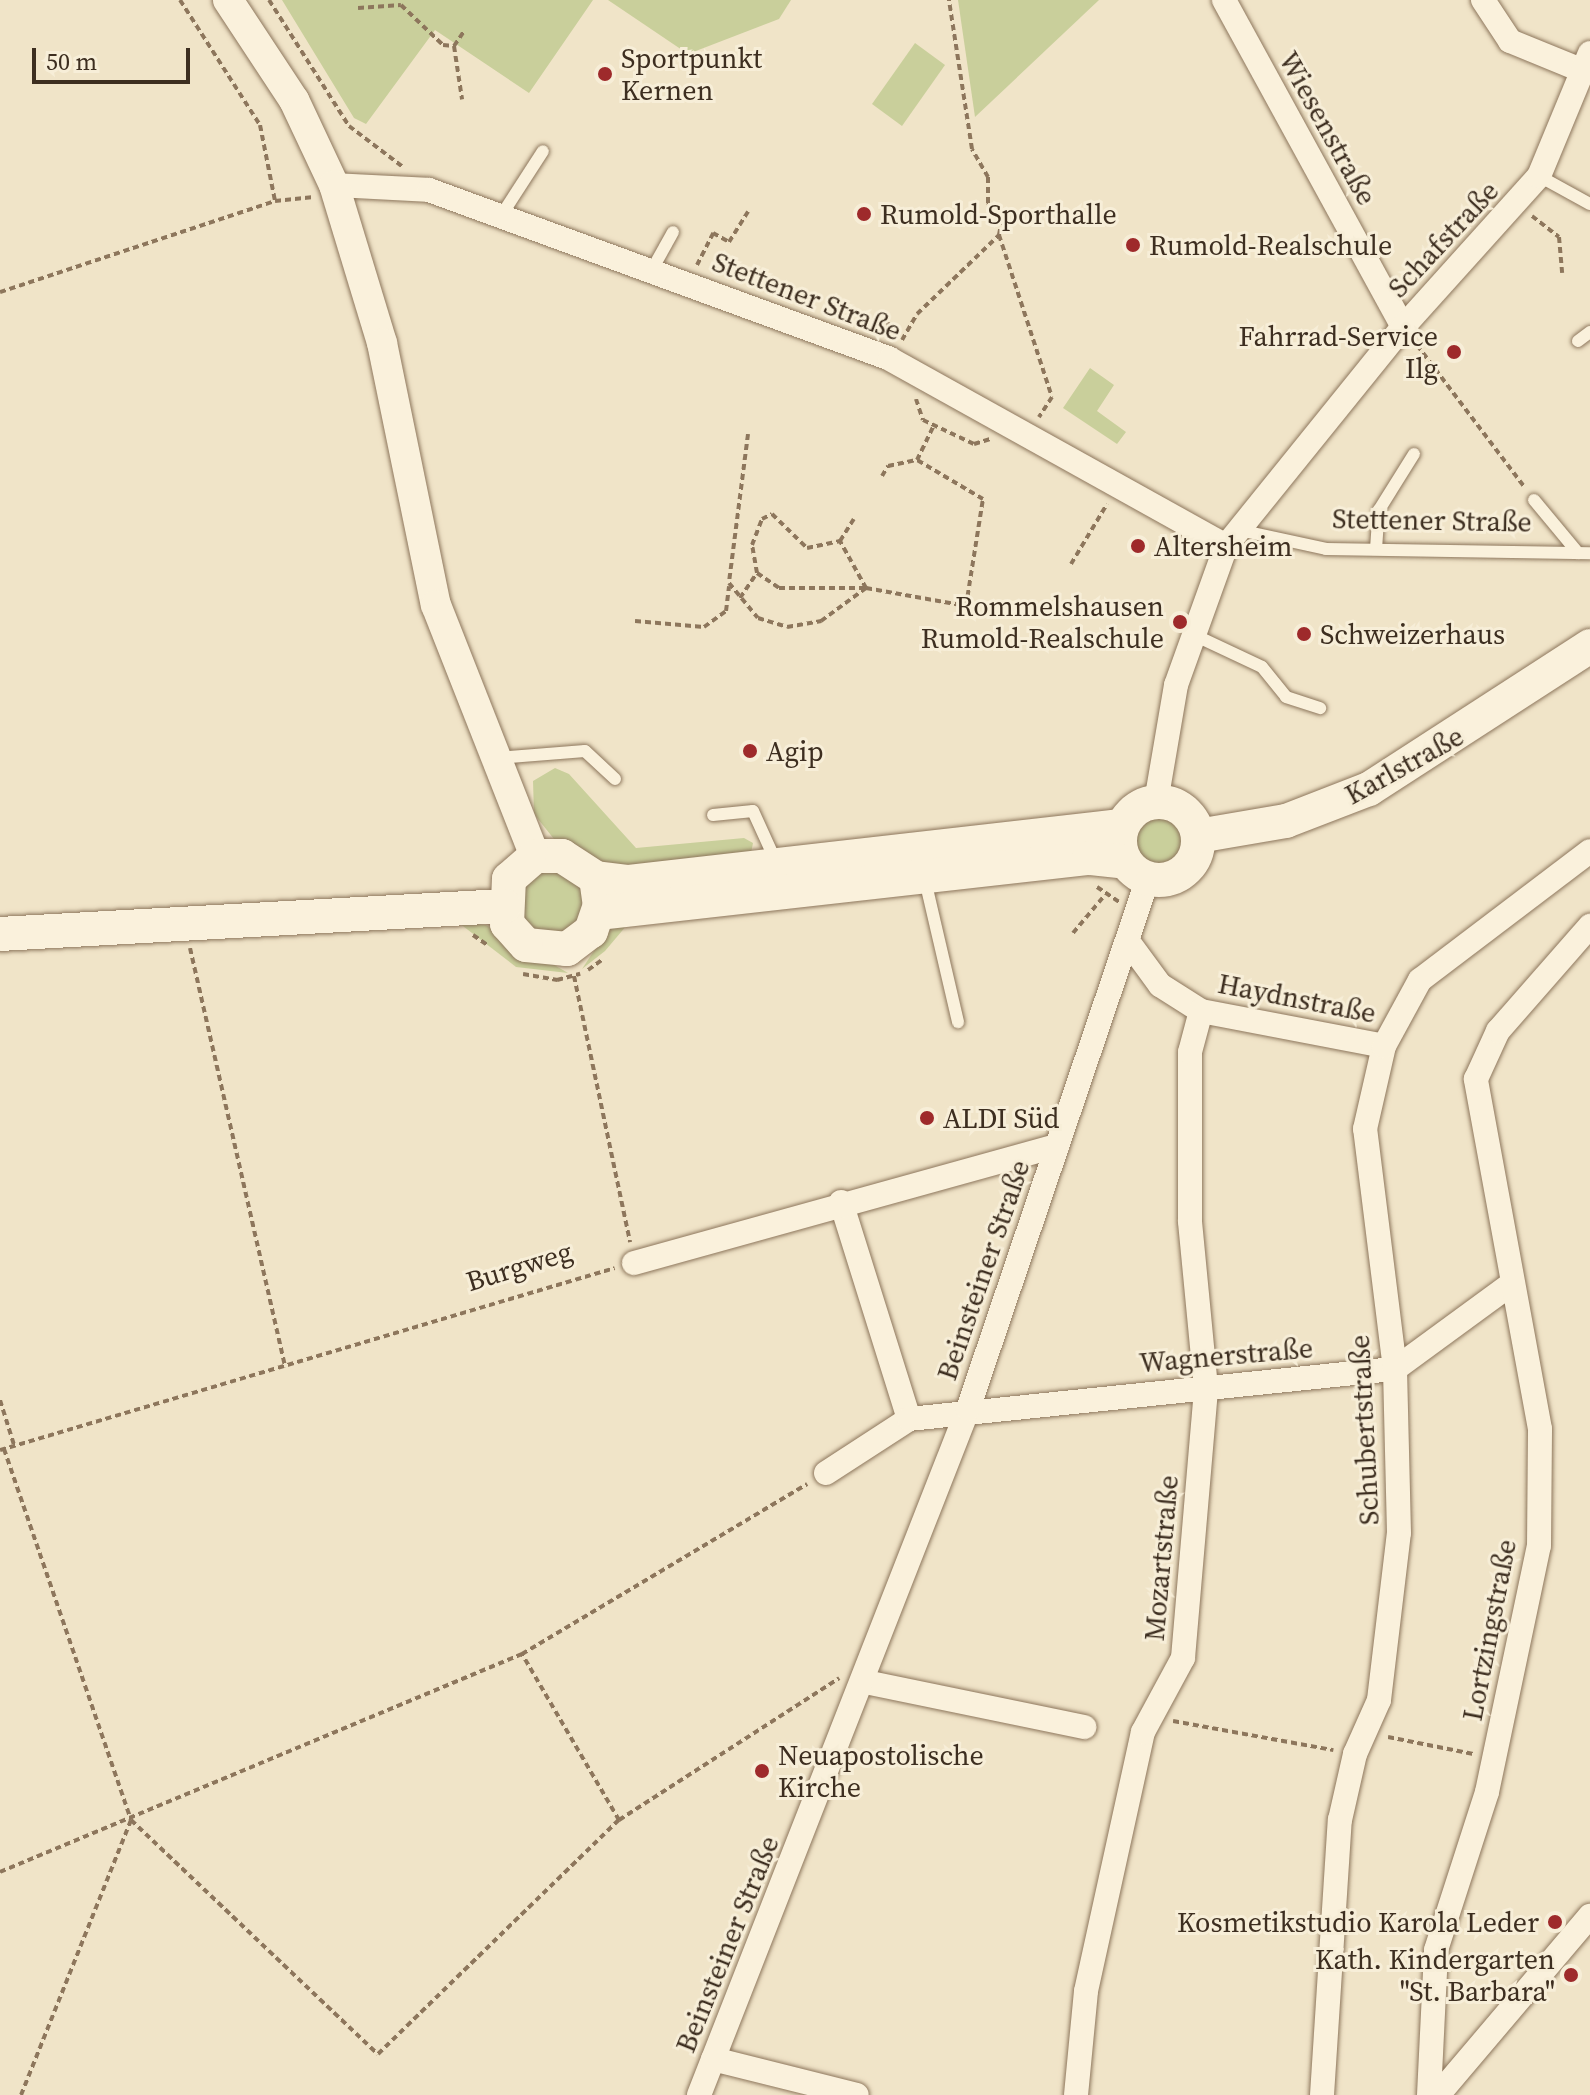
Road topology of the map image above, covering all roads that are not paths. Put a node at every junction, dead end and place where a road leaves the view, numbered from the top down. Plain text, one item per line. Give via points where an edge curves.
1 (228, 0) edge
2 (1224, 0) edge
3 (1483, 0) edge
4 (1588, 65) edge
5 (543, 151) dead end
6 (1539, 176) junction
7 (335, 190) junction
8 (1590, 204) edge
9 (501, 216) junction
10 (673, 232) dead end
11 (653, 268) junction
12 (1403, 327) junction
13 (1590, 332) edge
14 (1578, 341) dead end
15 (1414, 454) dead end
16 (1534, 500) road end
17 (1232, 538) junction
18 (1376, 549) junction
19 (1584, 553) edge
20 (1192, 634) junction
21 (1590, 646) edge
22 (1320, 708) dead end
23 (494, 759) junction
24 (615, 779) dead end
25 (1156, 802) junction
26 (713, 815) dead end
27 (1121, 826) junction
28 (1198, 836) junction
29 (1590, 851) edge
30 (535, 856) junction
31 (778, 867) junction
32 (1137, 870) junction
33 (925, 877) junction
34 (596, 878) junction
35 (504, 906) junction
36 (598, 913) junction
37 (1590, 926) edge
38 (0, 934) edge
39 (1130, 944) junction
40 (1201, 1011) junction
41 (958, 1022) dead end
42 (1384, 1046) junction
43 (1057, 1146) junction
44 (841, 1202) junction
45 (634, 1263) road end
46 (1511, 1284) junction
47 (1395, 1369) junction
48 (1206, 1388) junction
49 (968, 1409) junction
50 (909, 1419) junction
51 (826, 1473) road end
52 (865, 1682) junction
53 (1084, 1727) dead end
54 (1590, 1916) edge
55 (713, 2059) junction
56 (699, 2095) edge
57 (857, 2095) edge
58 (1076, 2095) edge
59 (1322, 2095) edge
60 (1429, 2095) edge
61 (1438, 2095) edge

1 - 7 street via 294,100
2 - 12 street, Wiesenstraße
3 - 4 street via 1510,41
4 - 6 street, Schafstraße
5 - 9 lane
6 - 8 lane, Schafstraße
6 - 12 street, Schafstraße
7 - 9 street, Stettener Straße via 429,190
7 - 23 street via 382,343 436,605
9 - 11 street, Stettener Straße
10 - 11 lane
11 - 17 street, Stettener Straße via 890,359 1119,484
12 - 17 street, Schafstraße
13 - 14 lane
15 - 18 lane via 1379,510
16 - 19 lane, Stettener Straße
17 - 18 lane, Stettener Straße
17 - 20 street, Schafstraße
18 - 19 lane, Stettener Straße
20 - 22 lane via 1262,667 1286,697
20 - 25 street, Schafstraße
21 - 28 main road, Karlstraße via 1369,789 1286,821
23 - 24 lane via 585,751
23 - 30 street
25 - 27 main road
25 - 28 main road via 1180,808
26 - 31 lane via 753,811
27 - 31 main road
27 - 32 main road
28 - 32 main road via 1182,872
29 - 42 street, Schubertstraße via 1420,980
30 - 34 main road via 562,856
30 - 35 main road via 509,879
31 - 34 main road via 629,882
32 - 33 main road via 1089,858
32 - 39 street, Beinsteiner Straße
33 - 36 main road
33 - 41 lane
34 - 36 main road
35 - 36 main road via 515,936 553,952 581,942
35 - 38 main road via 188,918
37 - 46 street, Lortzingstraße via 1498,1031 1476,1079
39 - 40 street, Haydnstraße via 1160,985
39 - 43 street, Beinsteiner Straße
40 - 42 street, Haydnstraße
40 - 48 street, Mozartstraße via 1190,1052 1190,1221
42 - 47 street, Schubertstraße via 1365,1129
43 - 44 street
43 - 49 street, Beinsteiner Straße
44 - 45 street
44 - 50 street
46 - 47 street
46 - 60 street, Lortzingstraße via 1540,1429 1539,1546 1487,1792 1436,1950
47 - 48 street, Wagnerstraße
47 - 59 street, Schubertstraße via 1399,1533 1379,1700 1360,1744 1340,1820
48 - 49 street, Wagnerstraße
48 - 58 street, Mozartstraße via 1183,1658 1151,1717 1086,1991
49 - 50 street, Beinsteiner Straße
49 - 52 street, Beinsteiner Straße
50 - 51 street, Beinsteiner Straße
52 - 53 street
52 - 55 street, Beinsteiner Straße
54 - 61 street
55 - 56 street, Beinsteiner Straße
55 - 57 street

